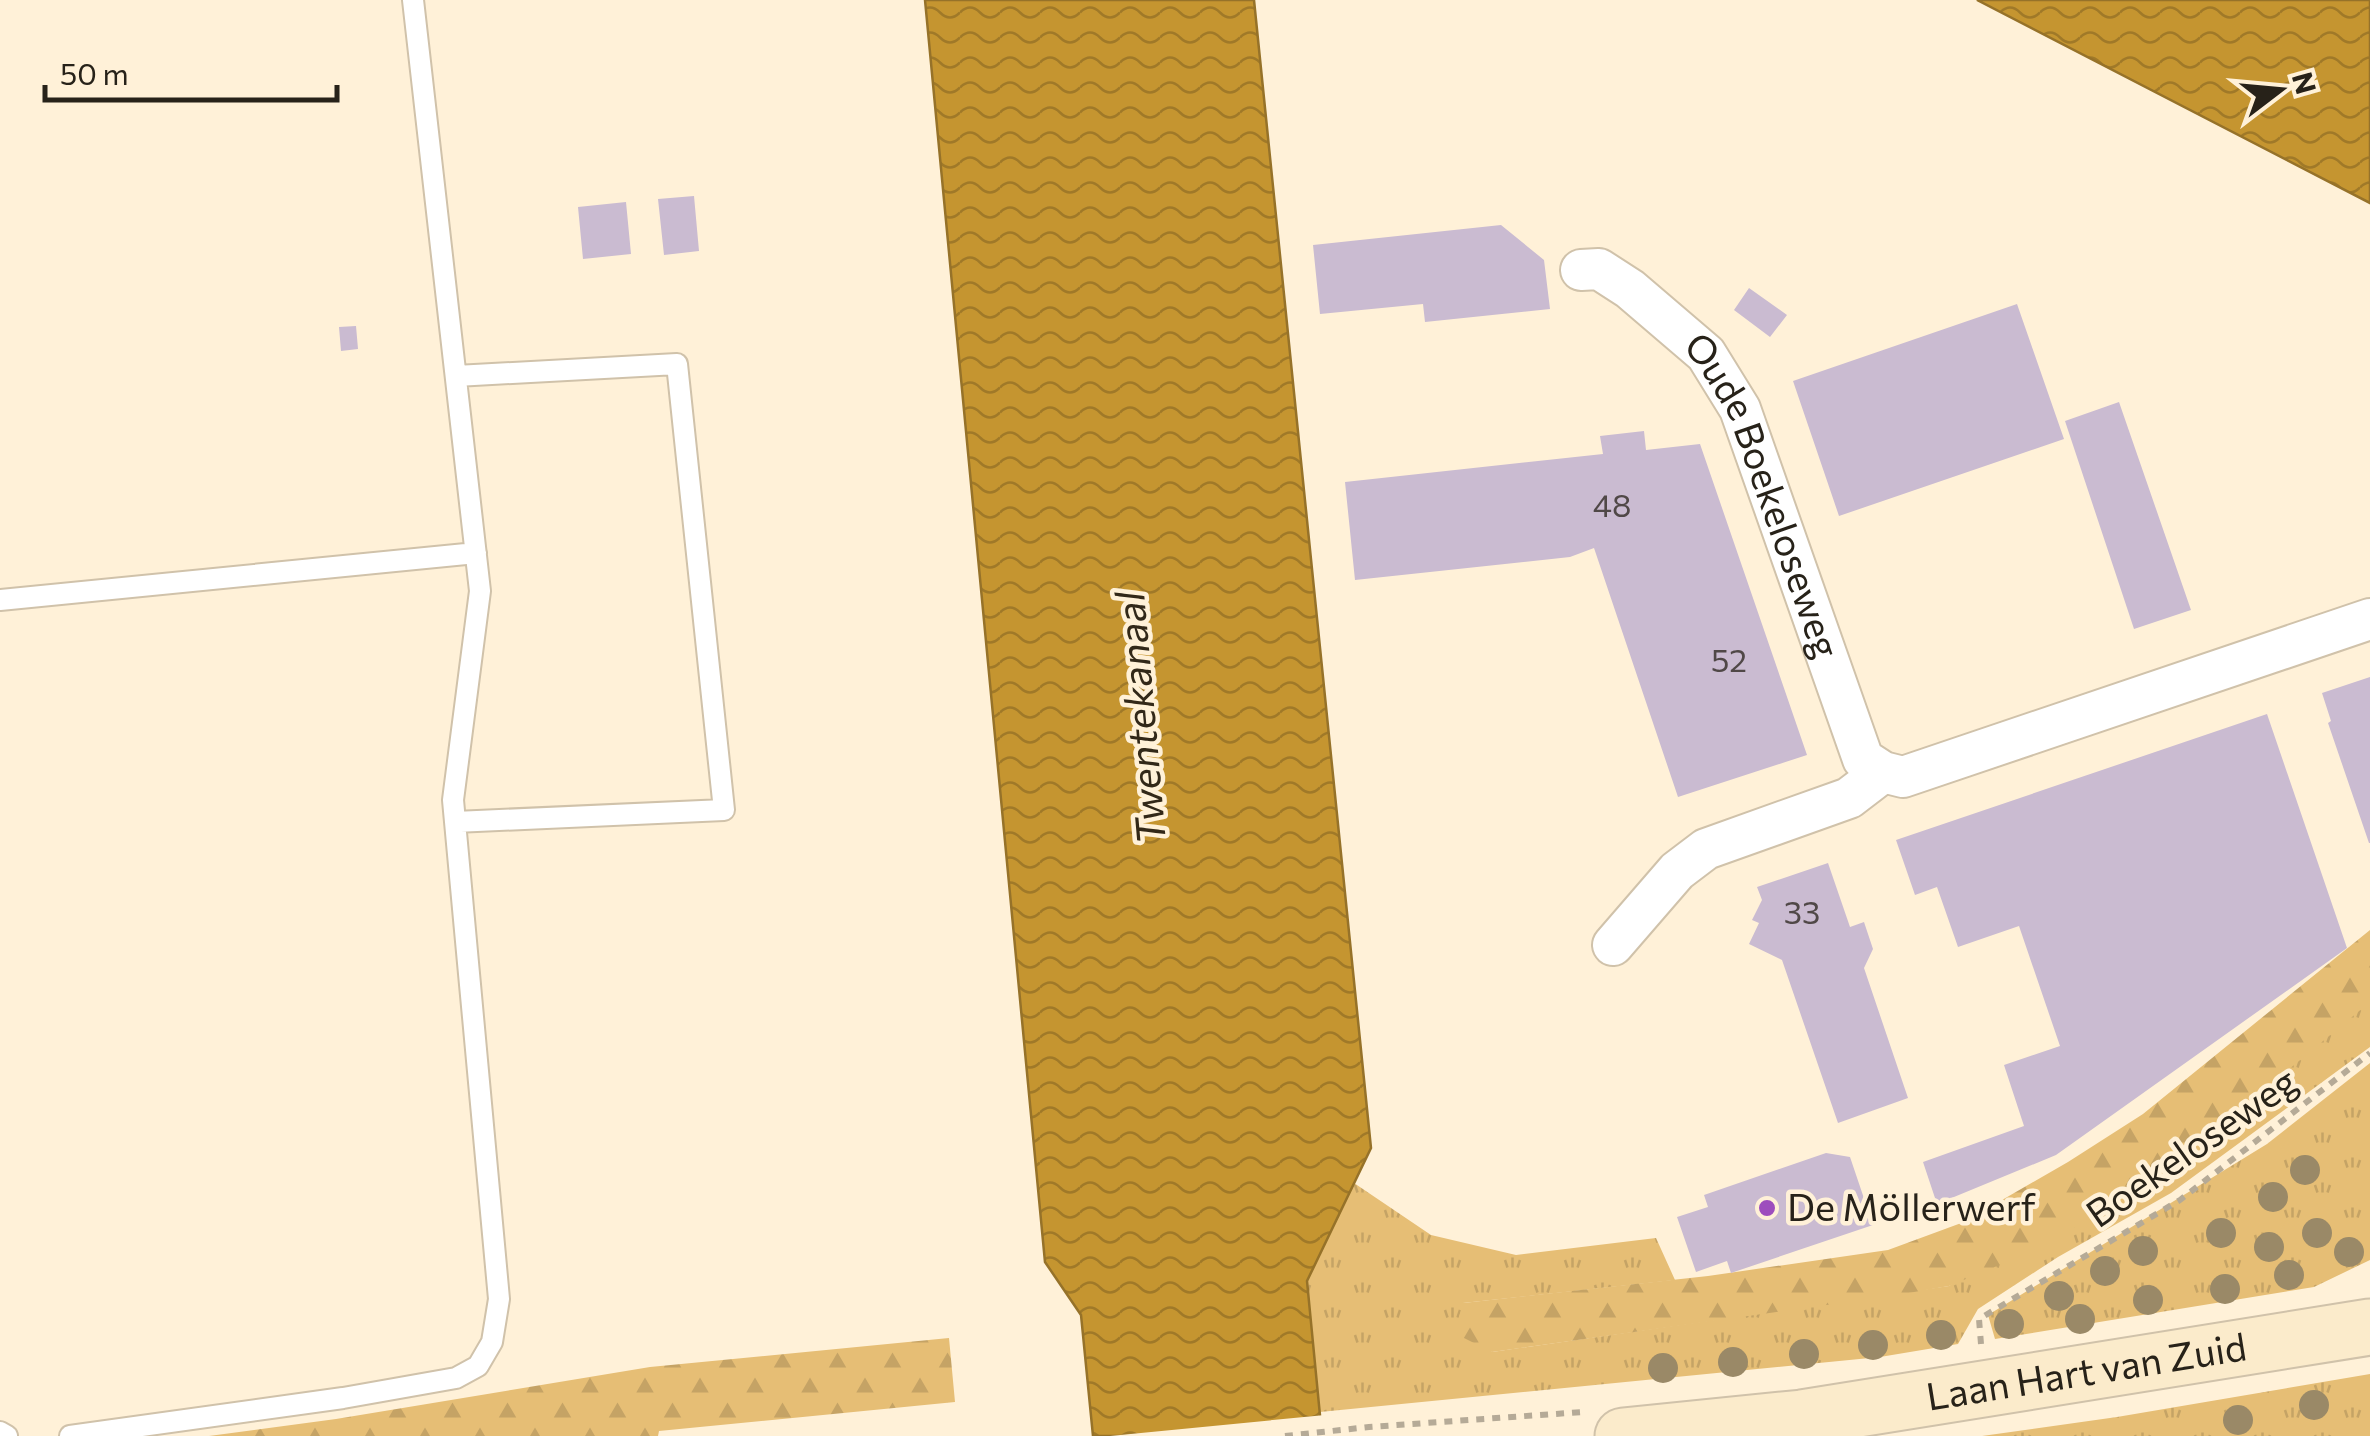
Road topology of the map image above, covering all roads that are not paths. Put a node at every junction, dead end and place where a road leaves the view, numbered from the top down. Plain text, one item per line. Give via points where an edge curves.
1 (414, 0) edge
2 (1581, 270) dead end
3 (456, 376) junction
4 (476, 554) junction
5 (0, 600) edge
6 (2370, 619) edge
7 (1883, 772) junction
8 (455, 822) junction
9 (1613, 945) dead end
10 (2370, 1327) edge
11 (0, 1432) edge
12 (7, 1436) edge
13 (70, 1436) edge
14 (1623, 1436) edge

1 - 3 lane
2 - 7 street, Oude Boekeloseweg via 1599,269 1614,279 1706,354 1740,410 1863,759
3 - 4 lane
3 - 8 lane via 677,364 724,810
4 - 5 lane
4 - 8 lane via 480,592
6 - 7 street via 1903,777
7 - 9 street via 1849,798 1706,849
8 - 13 lane via 499,1298 492,1342 478,1366 456,1378
10 - 14 main road, Laan Hart van Zuid via 1802,1418
11 - 12 lane

